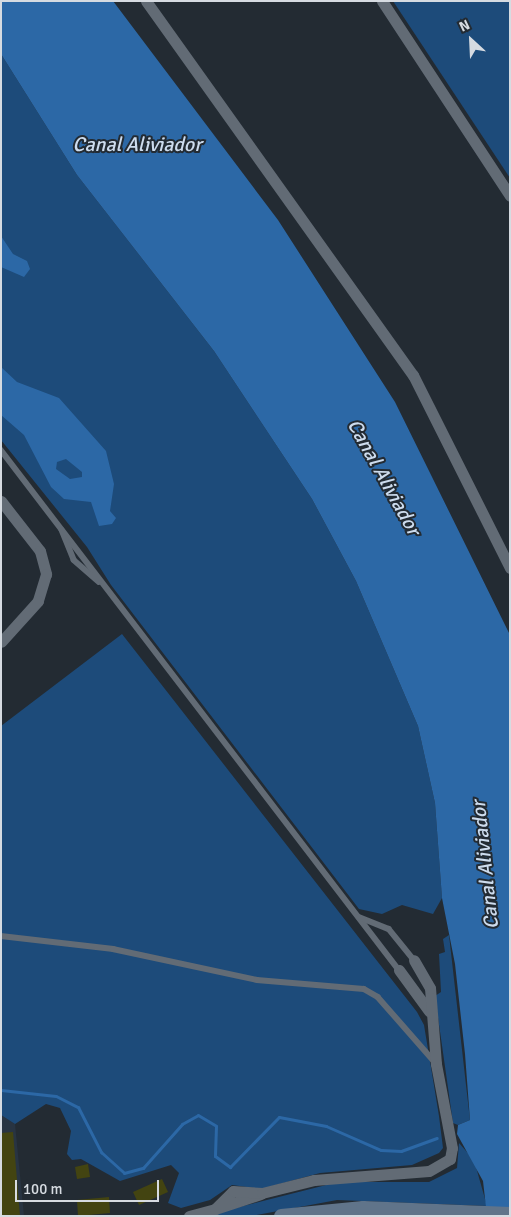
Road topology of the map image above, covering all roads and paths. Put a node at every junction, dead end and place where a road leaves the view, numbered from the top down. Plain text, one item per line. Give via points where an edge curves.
1 (146, 1) edge
2 (382, 1) edge
3 (510, 196) edge
4 (1, 450) edge
5 (1, 501) edge
6 (62, 529) junction
7 (510, 568) edge
8 (100, 583) junction
9 (1, 642) edge
10 (359, 917) junction
11 (1, 936) edge
12 (416, 963) junction
13 (402, 974) junction
14 (430, 1013) junction
15 (436, 1064) junction
16 (510, 1214) edge
17 (189, 1216) edge
18 (281, 1216) edge

1 - 7 street via 413,375
2 - 3 street
4 - 6 lane
5 - 9 street via 40,551 46,574 29,614
6 - 8 lane via 85,554
6 - 8 lane via 74,560
8 - 10 lane
10 - 12 lane via 389,929
10 - 13 lane
11 - 15 lane via 113,949 257,980 364,989 378,997
12 - 13 street
12 - 14 street via 429,983
13 - 14 street
14 - 15 street
15 - 17 street via 452,1148 444,1164 429,1171 314,1180 262,1194 233,1191 215,1209
16 - 18 main road via 344,1208

